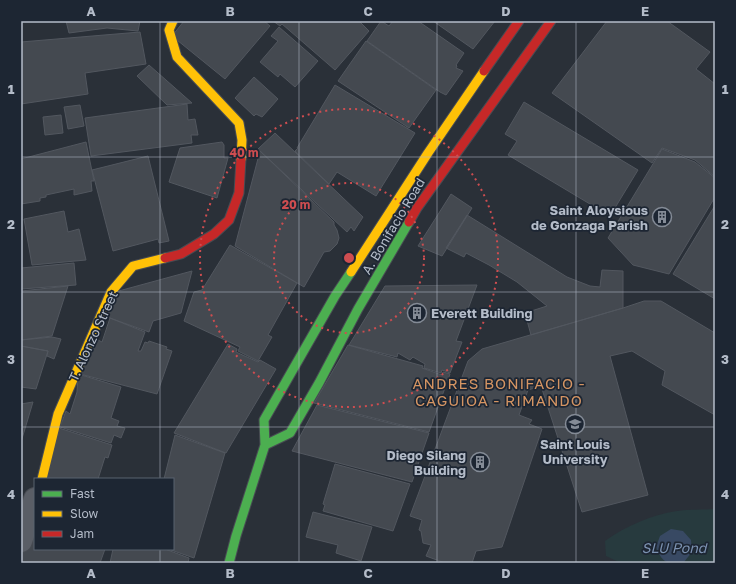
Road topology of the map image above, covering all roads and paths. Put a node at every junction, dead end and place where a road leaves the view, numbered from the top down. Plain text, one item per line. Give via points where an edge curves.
1 (173, 21) edge
2 (519, 21) edge
3 (551, 21) edge
4 (265, 445) junction
5 (42, 478) edge
6 (34, 502) edge
7 (21, 541) edge
8 (229, 563) edge

1 - 5 main road, T. Alonzo Street via 169,30 177,57 239,123 242,140 239,194 229,220 214,234 181,254 134,266 111,292 58,414
2 - 4 main road, A. Bonifacio Road via 428,153 335,296 264,420
3 - 4 main road, A. Bonifacio Road via 417,208 290,433
4 - 8 main road, A. Bonifacio Road
6 - 7 street

